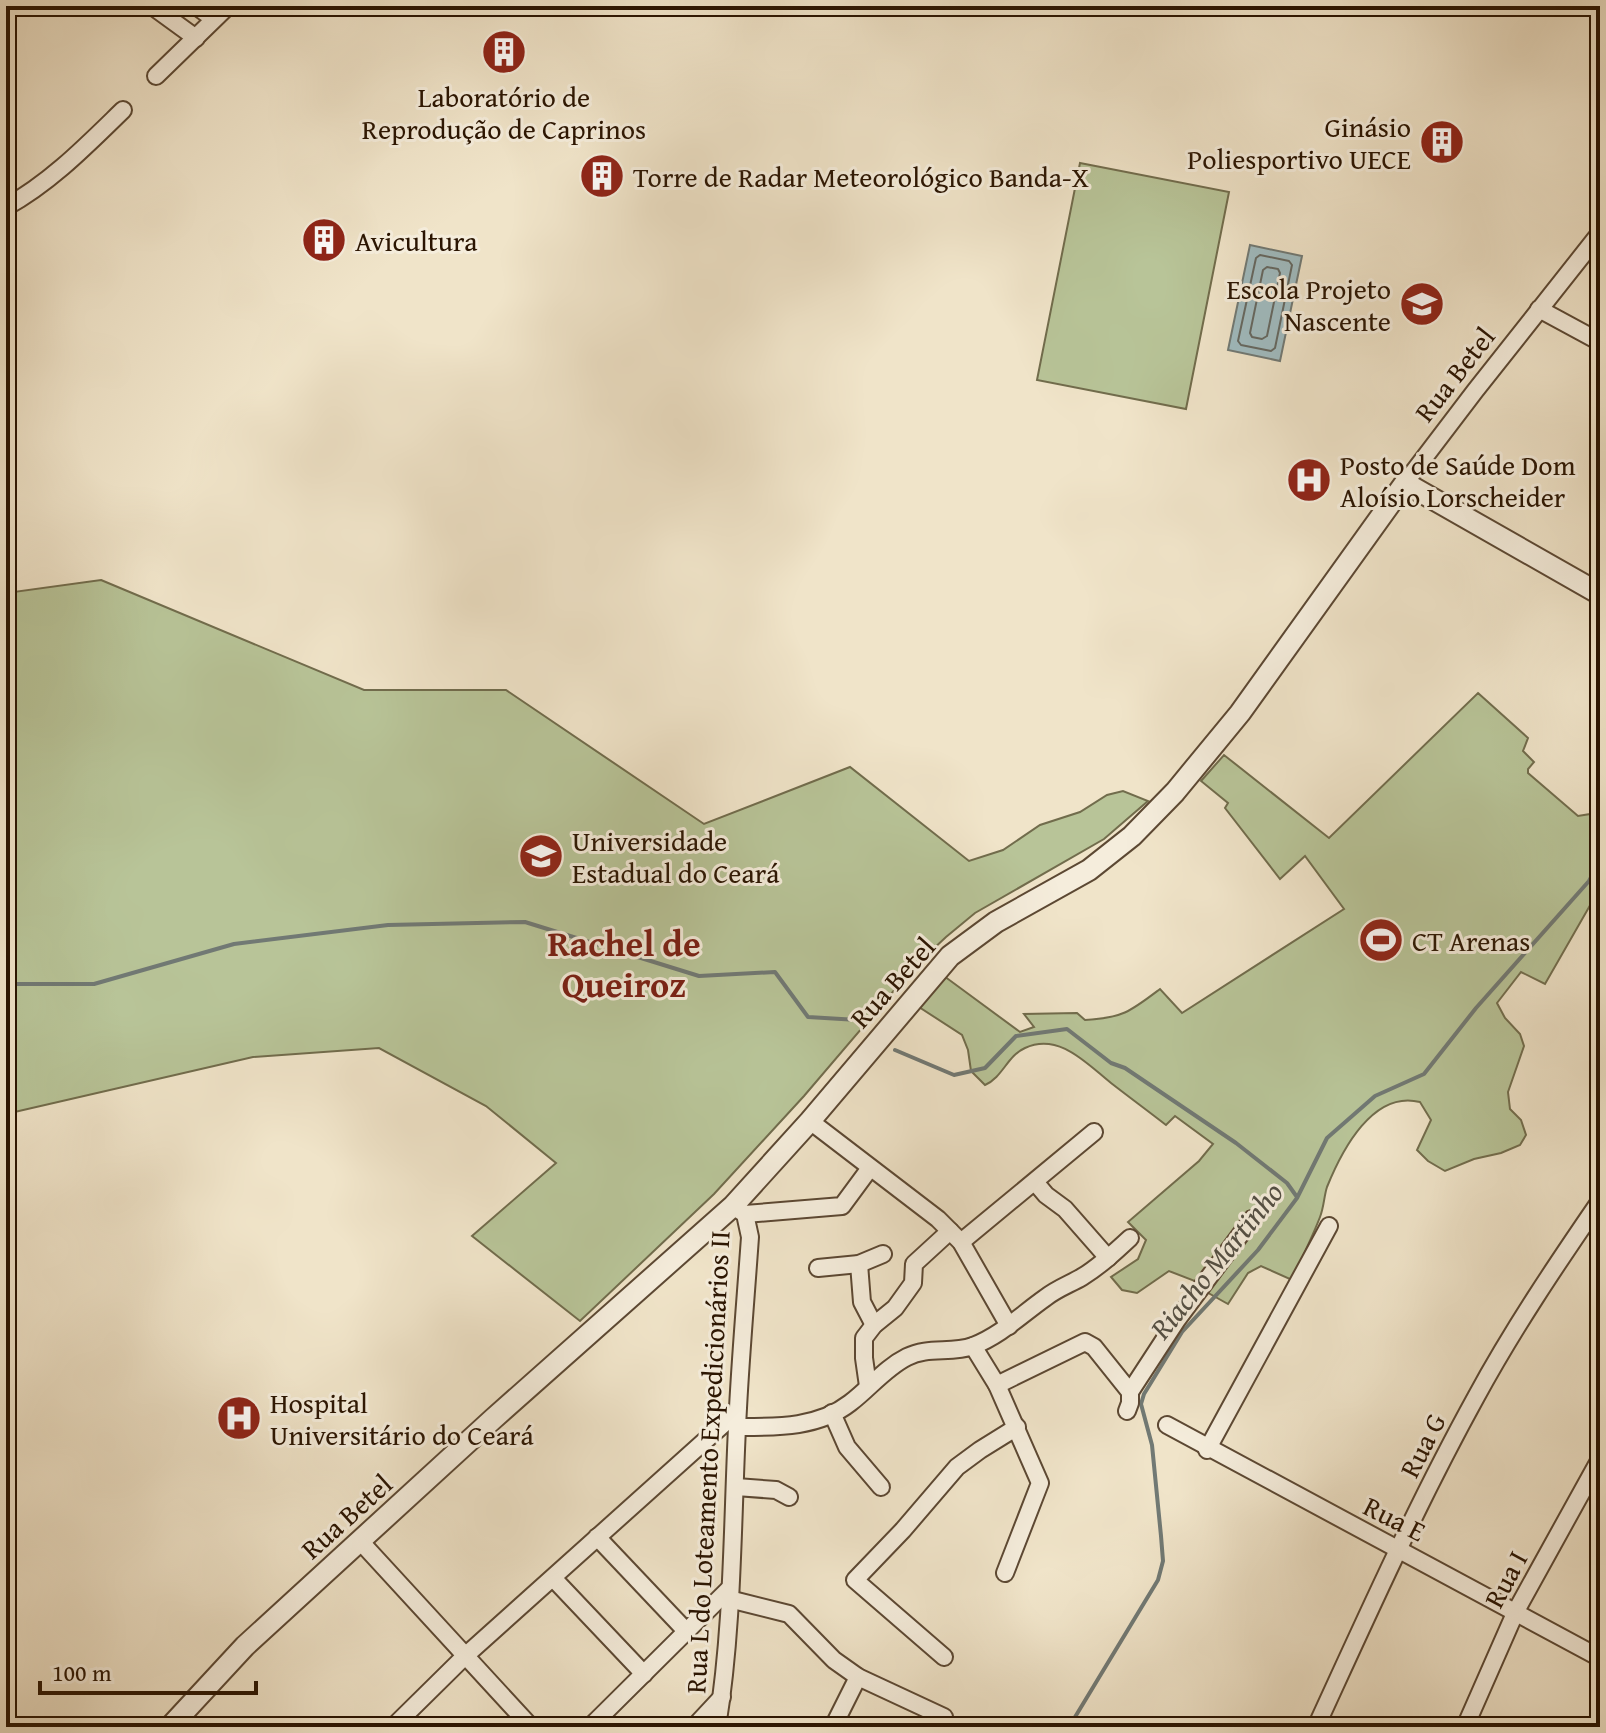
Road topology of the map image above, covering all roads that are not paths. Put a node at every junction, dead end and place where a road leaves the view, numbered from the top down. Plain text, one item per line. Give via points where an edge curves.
1 (152, 6) edge
2 (196, 6) edge
3 (228, 6) edge
4 (214, 19) junction
5 (196, 38) junction
6 (156, 76) dead end
7 (123, 110) dead end
8 (28, 196) junction
9 (6, 207) edge
10 (6, 221) edge
11 (1600, 233) edge
12 (1539, 309) junction
13 (1600, 342) edge
14 (1405, 483) junction
15 (1600, 594) edge
16 (810, 1121) junction
17 (1094, 1132) dead end
18 (870, 1168) junction
19 (1035, 1182) junction
20 (1600, 1201) edge
21 (739, 1210) junction
22 (1252, 1219) dead end
23 (1329, 1226) dead end
24 (956, 1236) junction
25 (1130, 1238) dead end
26 (883, 1254) dead end
27 (1108, 1258) junction
28 (859, 1264) junction
29 (818, 1268) dead end
30 (874, 1325) junction
31 (1009, 1326) junction
32 (973, 1346) junction
33 (997, 1385) junction
34 (868, 1386) junction
35 (1130, 1392) junction
36 (1127, 1411) dead end
37 (832, 1413) junction
38 (738, 1420) junction
39 (1167, 1425) dead end
40 (1017, 1427) junction
41 (1207, 1450) junction
42 (1600, 1459) edge
43 (736, 1487) junction
44 (881, 1487) dead end
45 (789, 1497) dead end
46 (597, 1537) junction
47 (360, 1541) junction
48 (1398, 1549) junction
49 (1005, 1573) dead end
50 (553, 1578) junction
51 (729, 1594) junction
52 (1516, 1611) junction
53 (687, 1632) junction
54 (464, 1657) junction
55 (944, 1657) dead end
56 (1600, 1658) edge
57 (644, 1674) junction
58 (858, 1677) junction
59 (722, 1697) junction
60 (942, 1722) edge
61 (170, 1727) edge
62 (393, 1727) edge
63 (531, 1727) edge
64 (590, 1727) edge
65 (694, 1727) edge
66 (717, 1727) edge
67 (833, 1727) edge
68 (1316, 1727) edge
69 (1465, 1727) edge

1 - 5 street
2 - 4 street
3 - 4 street
4 - 5 street
5 - 6 street
7 - 8 street
8 - 9 street
8 - 10 street
11 - 12 street, Rua Betel
12 - 13 street
12 - 14 street, Rua Betel
14 - 15 street
14 - 16 street, Rua Betel via 1240,713 1175,792 1089,870 996,922 950,956
16 - 18 street
16 - 21 street, Rua Betel
17 - 19 street
18 - 21 street via 842,1206
18 - 24 street
19 - 24 street
19 - 27 street
20 - 48 street, Rua G via 1475,1397
21 - 38 street, Rua L do Loteamento Expedicionários II via 750,1237
21 - 47 street, Rua Betel via 493,1419
22 - 35 street
23 - 41 street
24 - 30 street via 914,1264 913,1283
24 - 31 street
25 - 27 street
26 - 28 street
27 - 31 street
28 - 29 street
28 - 30 street via 862,1302
30 - 34 street via 864,1338
31 - 32 street
32 - 33 street
32 - 34 street via 911,1355
33 - 35 street via 1085,1342
33 - 40 street
34 - 37 street
35 - 36 street
37 - 38 street via 791,1426
37 - 44 street via 847,1447
38 - 43 street, Rua L do Loteamento Expedicionários II
38 - 46 street
39 - 41 street, Rua E
40 - 49 street via 1040,1483
40 - 55 street via 957,1467 855,1580
41 - 48 street, Rua E
42 - 52 street, Rua I
43 - 45 street via 776,1490
43 - 51 street, Rua L do Loteamento Expedicionários II
46 - 50 street
46 - 53 street
47 - 54 street
47 - 61 street, Rua Betel via 245,1646
48 - 52 street, Rua E
48 - 68 street, Rua G
50 - 54 street
50 - 57 street
51 - 53 street
51 - 58 street via 789,1614
51 - 59 street, Rua L do Loteamento Expedicionários II
52 - 56 street, Rua E
52 - 69 street, Rua I
53 - 57 street
54 - 62 street
54 - 63 street
57 - 64 street
58 - 60 street
58 - 67 street
59 - 65 street
59 - 66 street, Rua L do Loteamento Expedicionários II

